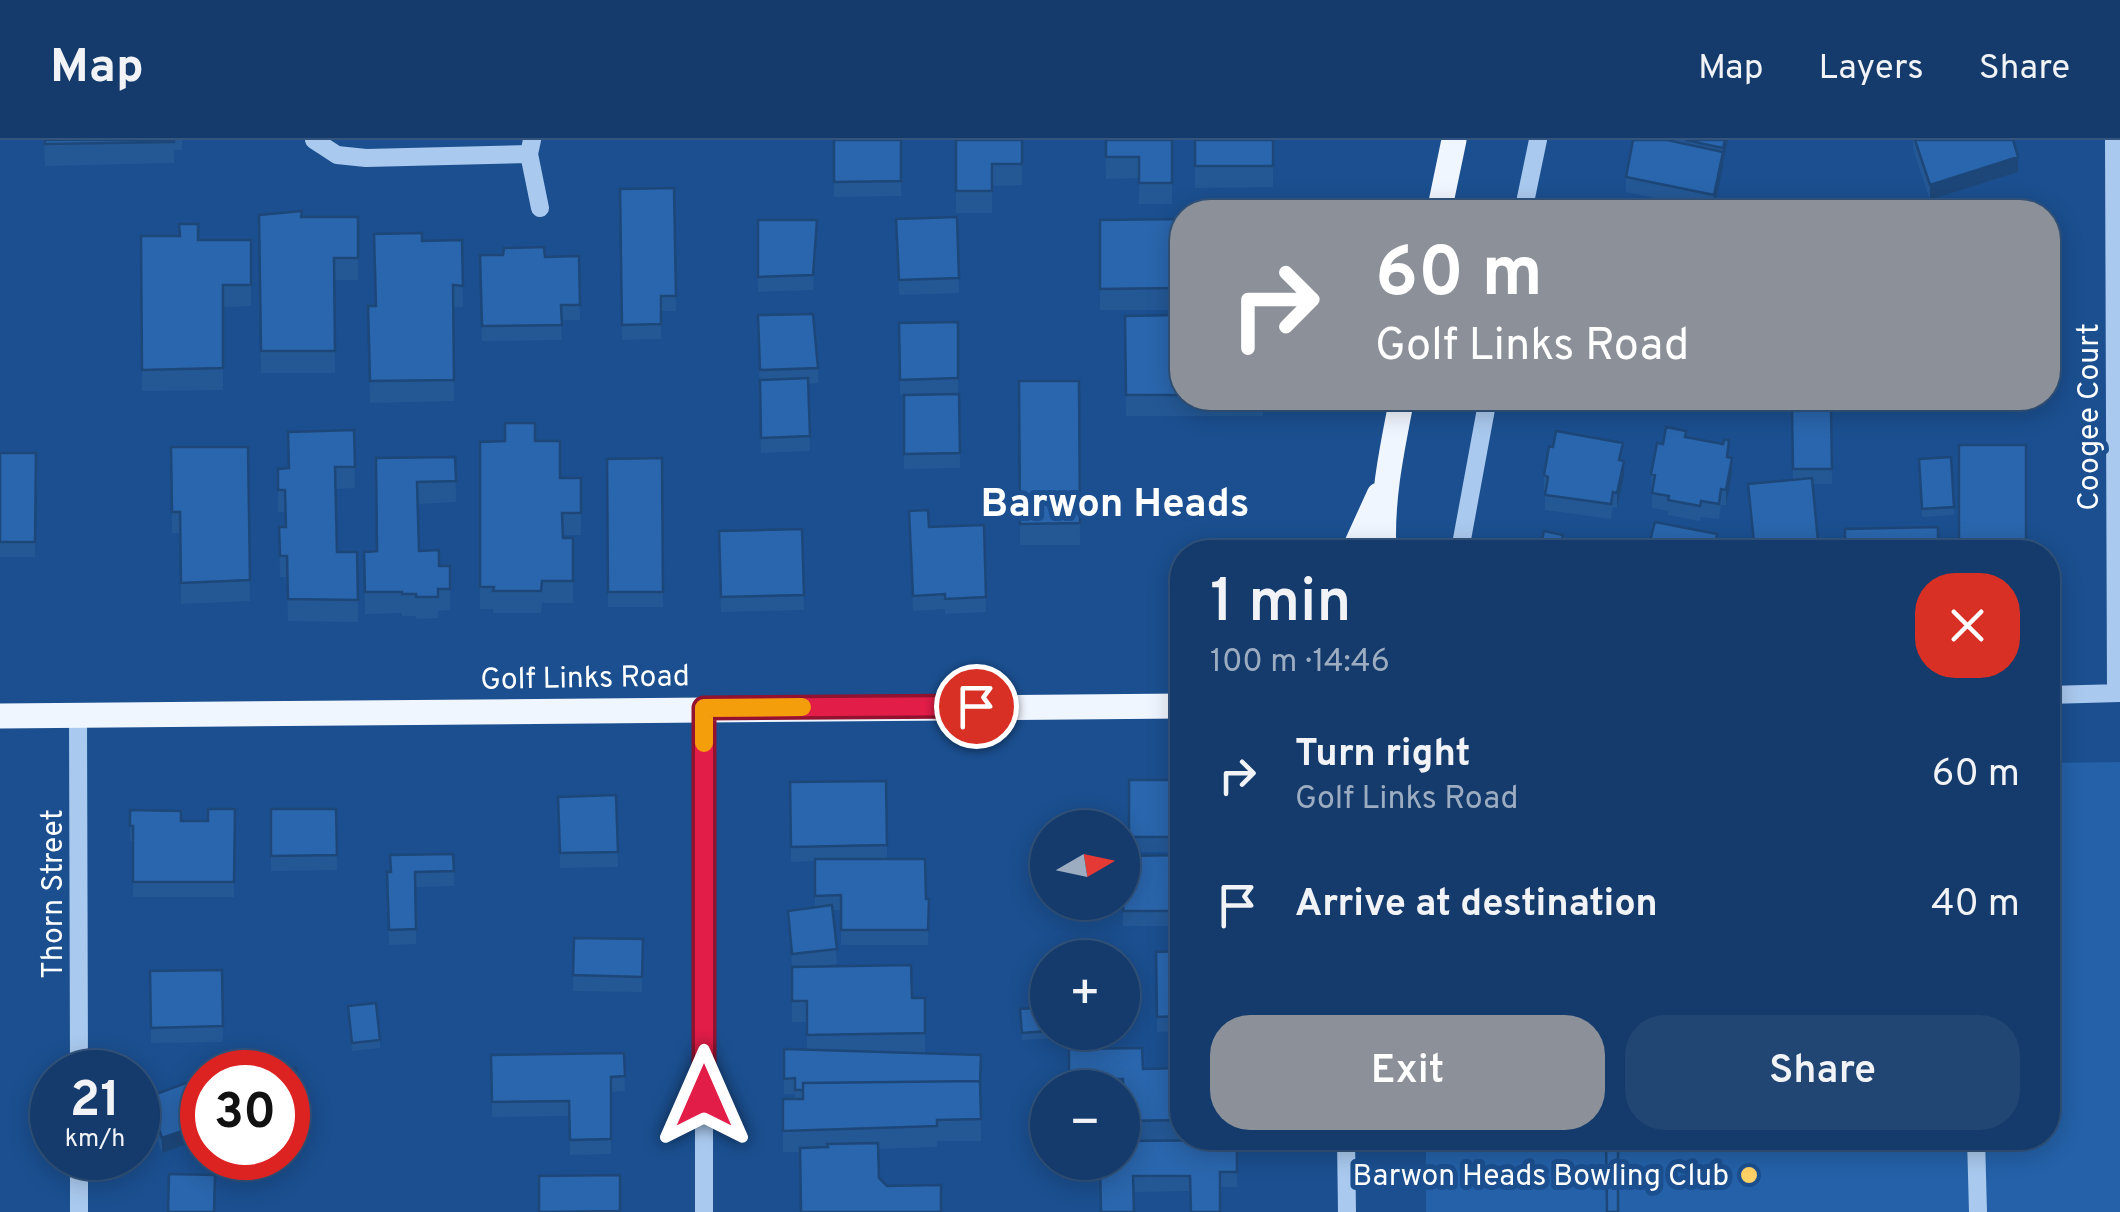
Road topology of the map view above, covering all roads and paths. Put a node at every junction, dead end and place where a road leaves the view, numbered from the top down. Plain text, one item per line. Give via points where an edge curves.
1 (314, 140) edge
2 (1454, 140) edge
3 (1538, 140) edge
4 (2114, 140) edge
5 (531, 147) edge
6 (1442, 200) edge
7 (1526, 200) edge
8 (540, 208) dead end
9 (1400, 410) edge
10 (1486, 410) edge
11 (1386, 477) junction
12 (1358, 540) edge
13 (1383, 540) edge
14 (1462, 540) edge
15 (2118, 694) edge
16 (2060, 695) edge
17 (1170, 703) edge
18 (704, 708) junction
19 (0, 716) edge
20 (78, 716) junction
21 (79, 1050) edge
22 (1346, 1150) edge
23 (1976, 1150) edge
24 (79, 1180) edge
25 (79, 1212) edge
26 (704, 1212) edge
27 (1347, 1212) edge
28 (1978, 1212) edge

1 - 5 street via 338,156 366,158
2 - 6 main road
3 - 7 street
4 - 15 street, Coogee Court
5 - 8 street
9 - 11 main road
10 - 14 street
11 - 12 main road
11 - 13 main road
15 - 16 street
17 - 18 main road, Golf Links Road
18 - 20 main road, Golf Links Road
18 - 26 street
19 - 20 main road, Golf Links Road
20 - 21 street, Thorn Street
22 - 27 street
23 - 28 street
24 - 25 street

